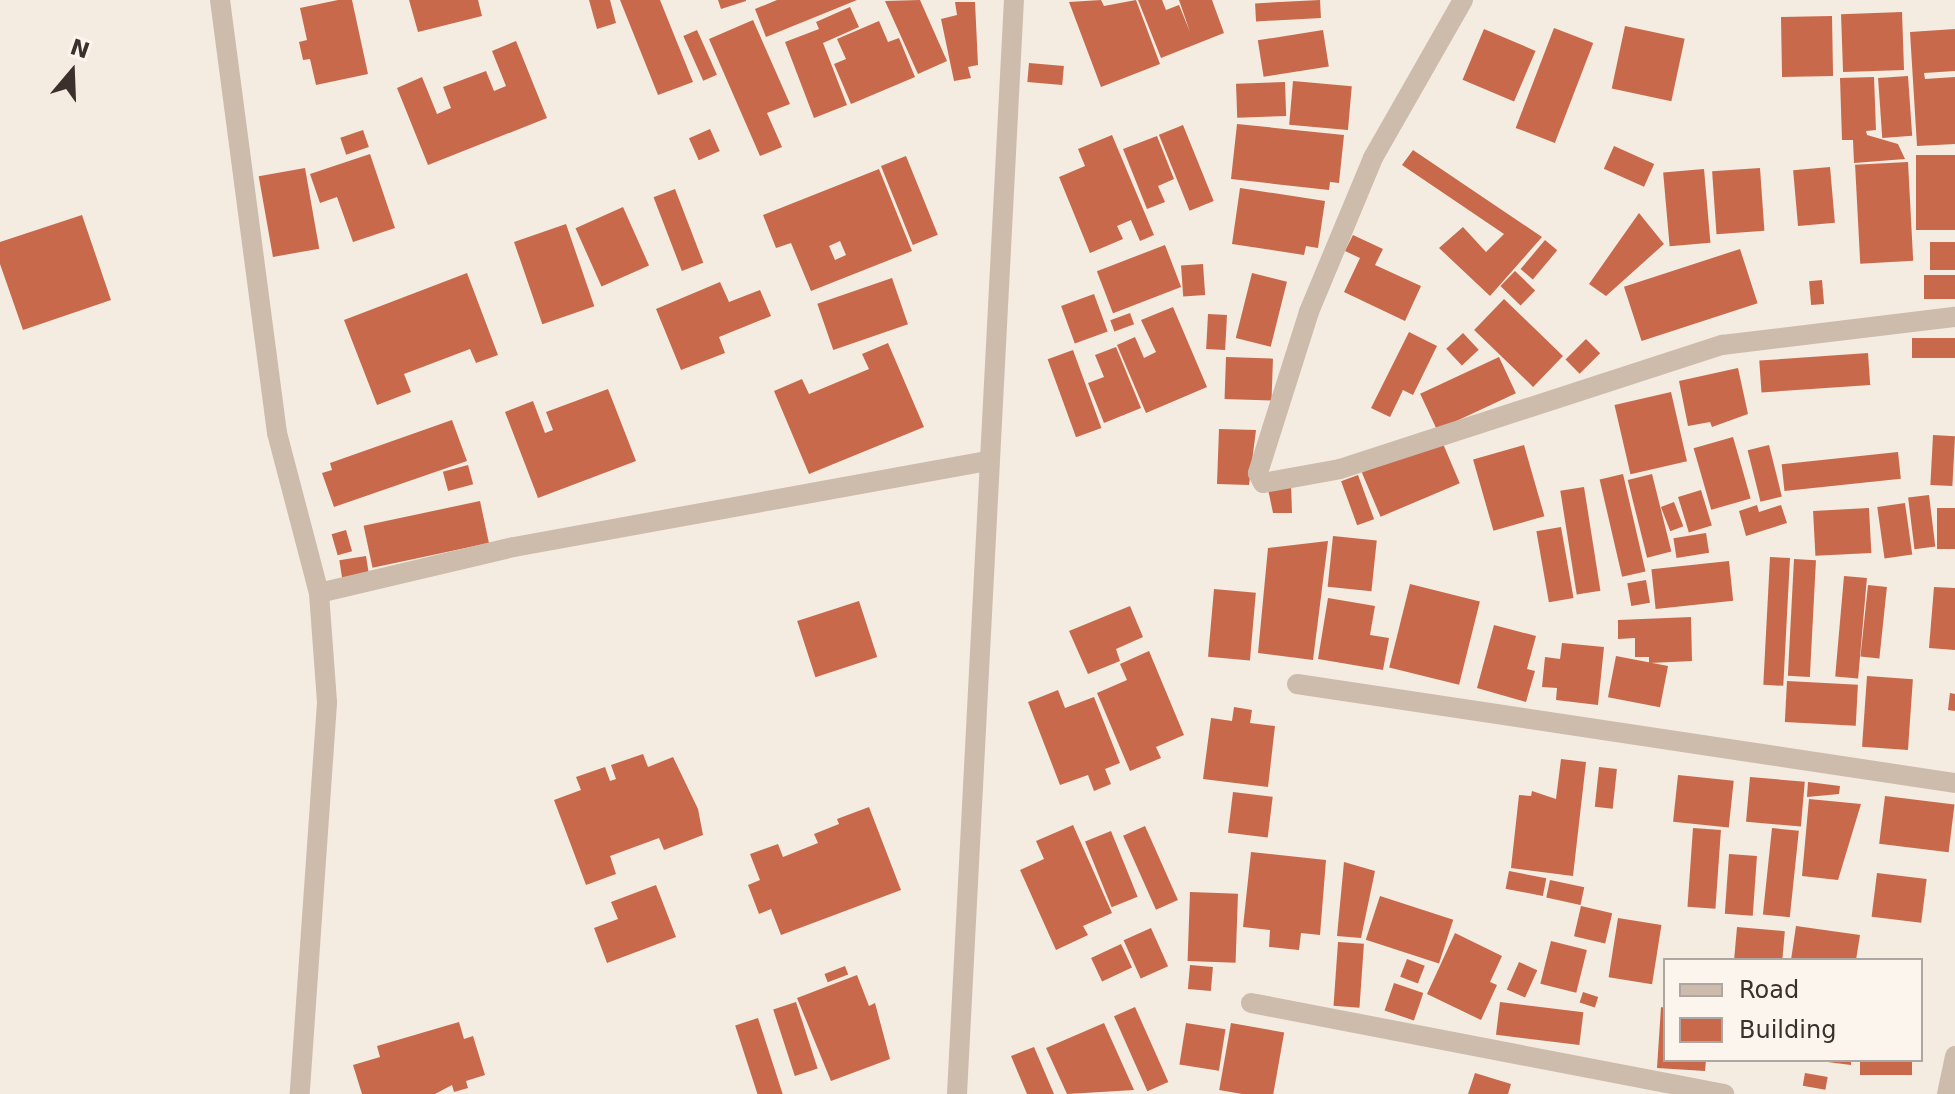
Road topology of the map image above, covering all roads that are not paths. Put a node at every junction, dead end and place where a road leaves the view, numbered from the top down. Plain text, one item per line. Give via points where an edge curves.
1 (220, 0) edge
2 (1014, 0) edge
3 (1463, 0) edge
4 (1955, 317) edge
5 (989, 461) junction
6 (319, 593) junction
7 (1297, 684) dead end
8 (1955, 783) edge
9 (1251, 1003) dead end
10 (1955, 1056) edge
11 (300, 1094) edge
12 (957, 1094) edge
13 (1724, 1094) edge
14 (1947, 1094) edge

1 - 6 street via 277,433
2 - 5 street
3 - 4 street via 1373,158 1309,312 1258,473 1263,483 1340,469 1722,345
5 - 6 street via 514,547
5 - 12 street
6 - 11 street via 327,703
7 - 8 street
9 - 13 street
10 - 14 street

